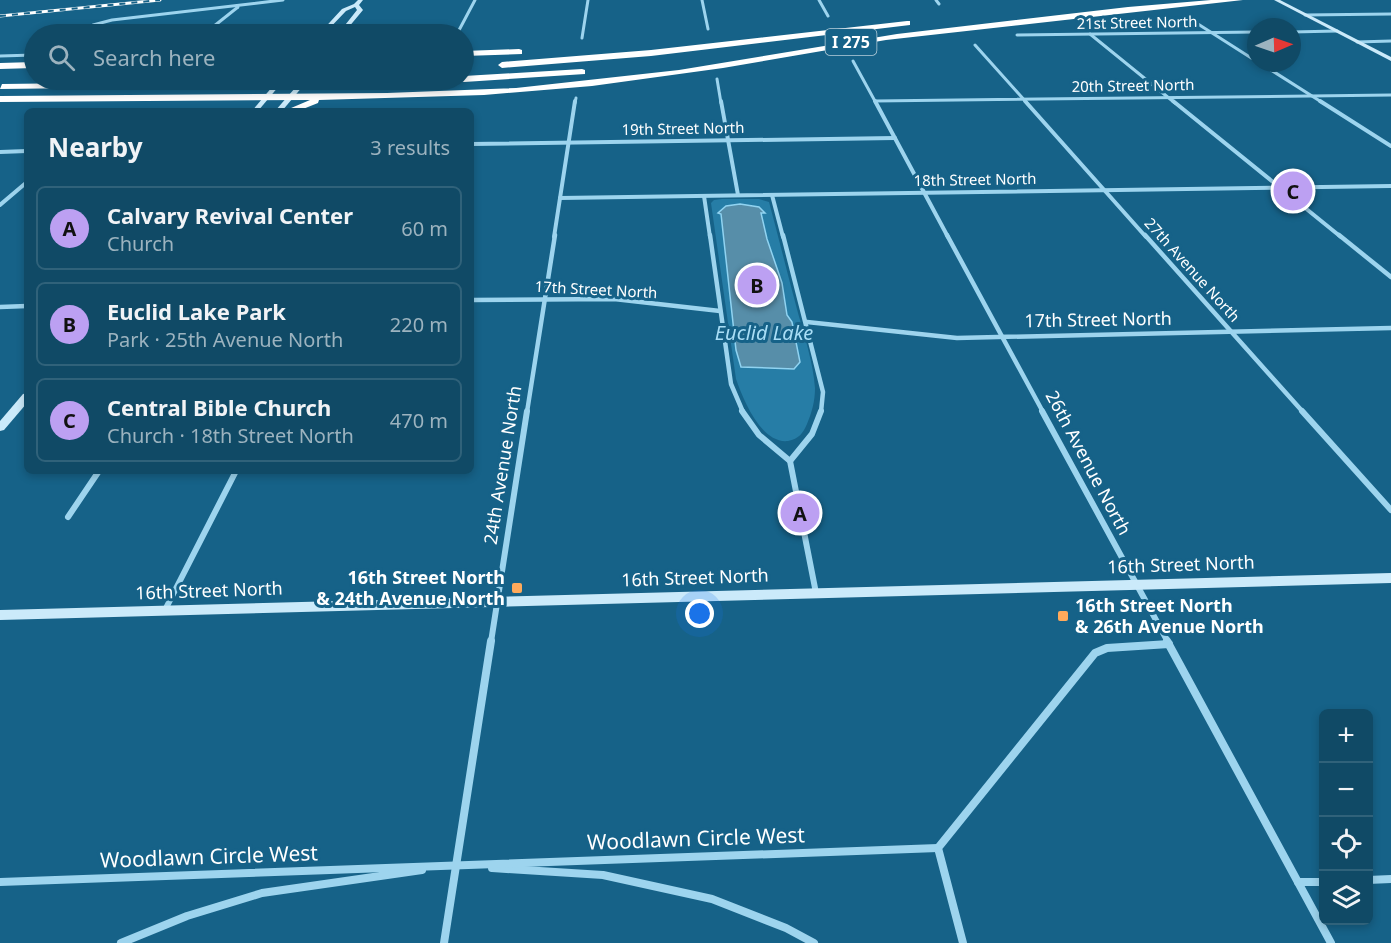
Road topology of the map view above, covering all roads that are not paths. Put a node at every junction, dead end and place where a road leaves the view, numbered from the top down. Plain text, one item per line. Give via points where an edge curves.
1 (284, 0) edge
2 (475, 0) edge
3 (588, 0) edge
4 (702, 0) edge
5 (819, 0) edge
6 (936, 0) edge
7 (1239, 0) edge
8 (1276, 0) edge
9 (358, 3) edge
10 (939, 4) dead end
11 (238, 7) junction
12 (1391, 14) edge
13 (1305, 15) junction
14 (828, 16) dead end
15 (1187, 17) dead end
16 (917, 22) dead end
17 (96, 24) edge
18 (217, 24) edge
19 (331, 24) edge
20 (349, 24) edge
21 (462, 24) edge
22 (871, 27) junction
23 (708, 29) dead end
24 (1247, 32) edge
25 (1301, 32) edge
26 (1337, 32) junction
27 (1212, 33) junction
28 (1090, 34) junction
29 (1017, 35) dead end
30 (897, 36) junction
31 (582, 38) dead end
32 (1391, 41) edge
33 (1357, 42) junction
34 (975, 45) dead end
35 (549, 51) dead end
36 (526, 52) dead end
37 (474, 54) edge
38 (24, 55) edge
39 (1247, 55) edge
40 (0, 56) edge
41 (1391, 59) edge
42 (853, 61) dead end
43 (667, 64) dead end
44 (24, 65) edge
45 (487, 65) dead end
46 (0, 66) edge
47 (587, 72) dead end
48 (1274, 72) edge
49 (24, 73) edge
50 (0, 74) edge
51 (474, 78) edge
52 (717, 79) dead end
53 (0, 87) edge
54 (24, 87) edge
55 (272, 90) edge
56 (280, 90) edge
57 (296, 90) edge
58 (1391, 94) edge
59 (340, 96) junction
60 (1311, 96) junction
61 (290, 97) junction
62 (265, 98) junction
63 (576, 98) dead end
64 (1169, 98) junction
65 (0, 99) edge
66 (1024, 99) junction
67 (197, 100) junction
68 (875, 101) junction
69 (239, 108) edge
70 (257, 108) edge
71 (281, 108) edge
72 (296, 108) edge
73 (895, 138) junction
74 (728, 140) junction
75 (569, 142) junction
76 (474, 144) edge
77 (1391, 146) edge
78 (24, 151) edge
79 (0, 152) edge
80 (24, 185) edge
81 (1391, 186) edge
82 (1279, 187) junction
83 (1104, 189) junction
84 (924, 192) junction
85 (738, 195) junction
86 (772, 195) junction
87 (704, 196) junction
88 (560, 198) junction
89 (0, 205) edge
90 (1391, 277) edge
91 (544, 298) junction
92 (474, 300) edge
93 (24, 306) edge
94 (0, 307) edge
95 (720, 311) junction
96 (807, 322) junction
97 (1391, 328) edge
98 (1230, 330) junction
99 (1002, 336) junction
100 (24, 400) edge
101 (0, 428) edge
102 (790, 461) junction
103 (97, 474) edge
104 (234, 474) edge
105 (1391, 510) edge
106 (69, 517) dead end
107 (1391, 578) edge
108 (1136, 585) junction
109 (816, 593) junction
110 (497, 601) junction
111 (165, 610) junction
112 (0, 615) edge
113 (1169, 644) junction
114 (938, 848) junction
115 (456, 866) junction
116 (1391, 879) edge
117 (1373, 880) edge
118 (0, 882) edge
119 (1298, 882) junction
120 (1319, 882) edge
121 (121, 943) edge
122 (444, 943) edge
123 (814, 943) edge
124 (963, 943) edge
125 (1331, 943) edge

1 - 11 street
2 - 21 street
3 - 31 street
4 - 23 street
5 - 14 street
6 - 10 street
7 - 30 highway, I 275
8 - 13 street
9 - 19 street
9 - 20 street via 360,10
11 - 17 street
11 - 18 street
12 - 13 street
13 - 26 street
15 - 27 street
16 - 22 highway, I 275
22 - 35 highway
22 - 45 highway, I 275 via 651,53
24 - 27 street, 21st Street North
25 - 26 street
26 - 33 street
27 - 28 street, 21st Street North
27 - 39 street
28 - 29 street, 21st Street North
28 - 64 street
30 - 43 highway, I 275
30 - 59 highway via 636,78 500,91
32 - 33 street
33 - 41 street
34 - 66 street, 27th Avenue North
36 - 37 highway
38 - 40 street
42 - 68 street, 26th Avenue North
44 - 46 highway
47 - 51 highway
48 - 60 street
49 - 50 highway
52 - 74 street
53 - 54 highway, bridge
55 - 62 street
56 - 61 highway
57 - 61 street
58 - 60 street, 20th Street North
59 - 61 highway
59 - 72 highway
60 - 64 street, 20th Street North
60 - 77 street
61 - 62 highway
61 - 71 street
62 - 67 highway
62 - 70 street
63 - 75 street, 24th Avenue North
64 - 66 street, 20th Street North
64 - 82 street
65 - 67 highway
66 - 68 street, 20th Street North
66 - 83 street, 27th Avenue North
67 - 69 highway via 230,103
68 - 73 street, 26th Avenue North
73 - 74 street, 19th Street North
73 - 84 street, 26th Avenue North
74 - 75 street, 19th Street North
74 - 85 street
75 - 76 street, 19th Street North
75 - 88 street, 24th Avenue North
78 - 79 street
80 - 89 street
81 - 82 street, 18th Street North
82 - 83 street, 18th Street North
82 - 90 street
83 - 84 street, 18th Street North
83 - 98 street, 27th Avenue North
84 - 86 street, 18th Street North
84 - 99 street, 26th Avenue North
85 - 86 street, 18th Street North
85 - 87 street, 18th Street North
86 - 96 street
87 - 88 street, 18th Street North
87 - 95 street
88 - 91 street, 24th Avenue North
91 - 92 street, 17th Street North
91 - 95 street, 17th Street North via 614,299
91 - 110 street, 24th Avenue North
93 - 94 street
95 - 102 street via 737,401 759,435
96 - 99 street, 17th Street North via 938,337
96 - 102 street via 823,392 821,414 812,434
97 - 98 street, 17th Street North
98 - 99 street, 17th Street North
98 - 105 street, 27th Avenue North
99 - 108 street, 26th Avenue North
100 - 101 street
102 - 109 street
103 - 106 street
104 - 111 street
107 - 108 street, 16th Street North
108 - 109 street, 16th Street North
108 - 113 street, 26th Avenue North
109 - 110 street, 16th Street North
110 - 111 street, 16th Street North
110 - 115 street, 24th Avenue North
111 - 112 street, 16th Street North
113 - 114 street via 1117,647 1095,653
113 - 119 street, 26th Avenue North
114 - 115 street, Woodlawn Circle West
114 - 124 street
115 - 118 street, Woodlawn Circle West
115 - 121 street, Woodlawn Circle West via 261,893 187,916
115 - 122 street, 24th Avenue North
115 - 123 street, Woodlawn Circle West via 603,874 712,899
116 - 117 street
119 - 120 street
119 - 125 street, 26th Avenue North

